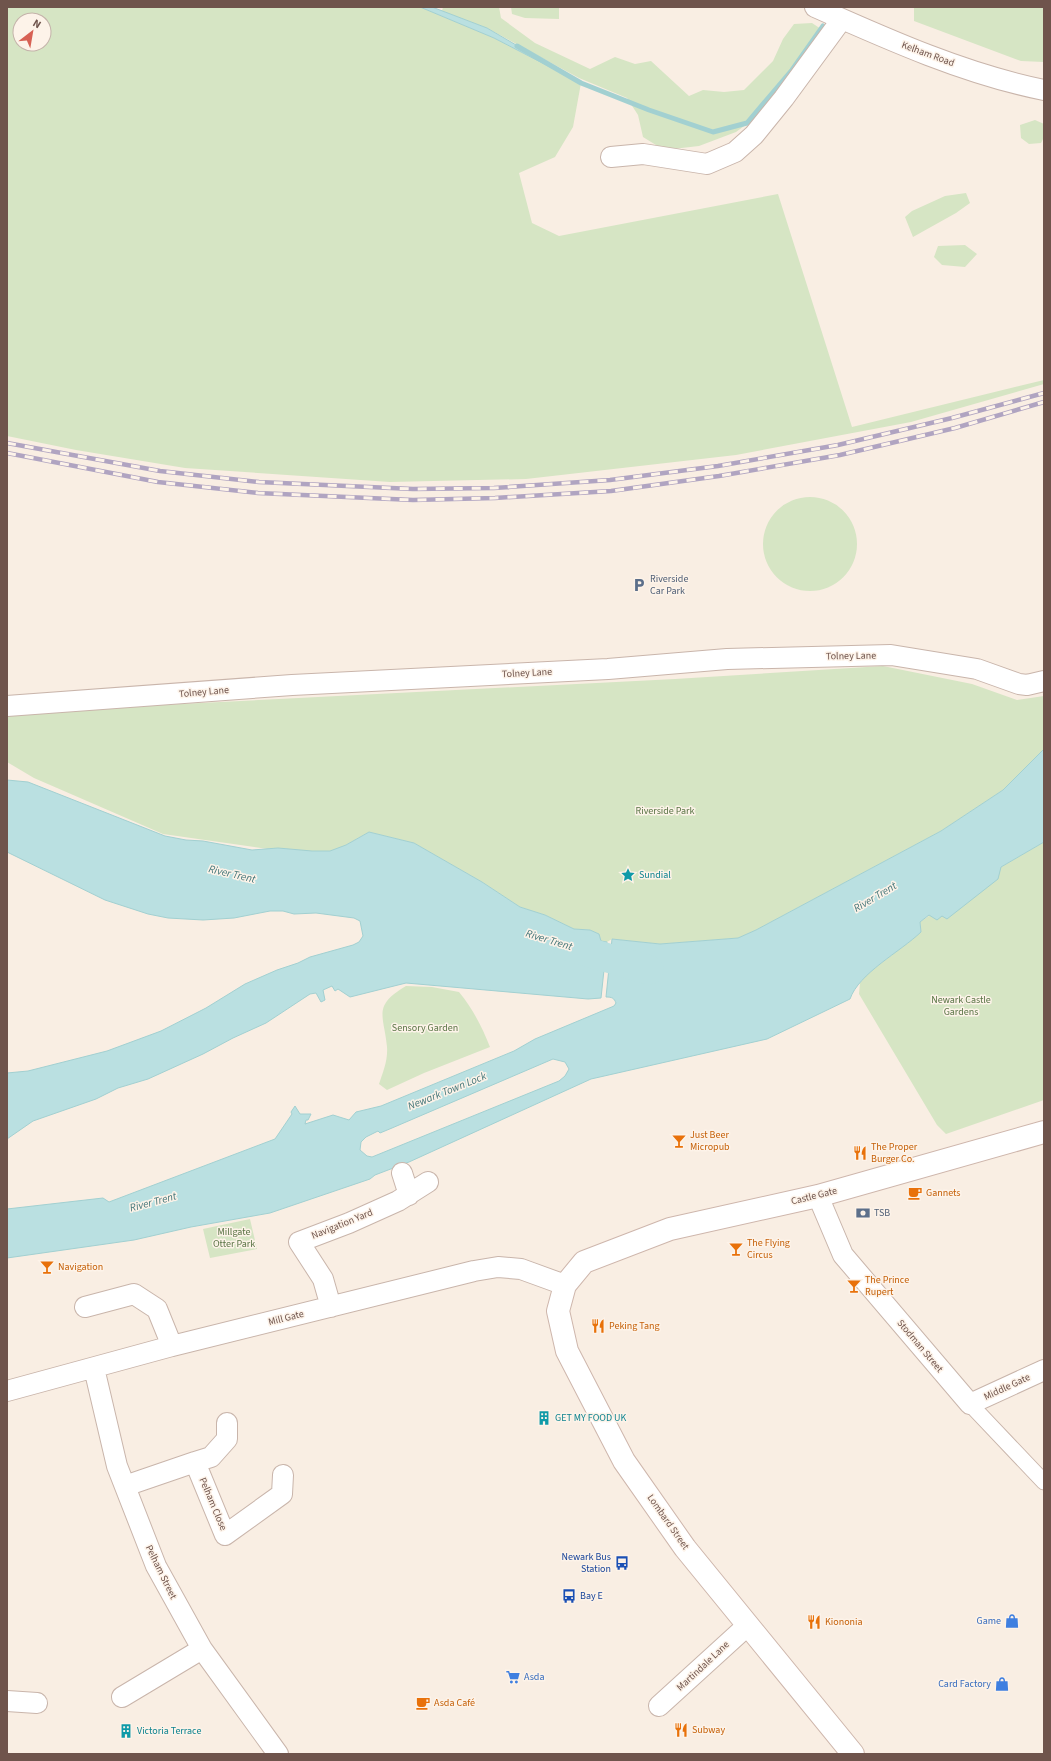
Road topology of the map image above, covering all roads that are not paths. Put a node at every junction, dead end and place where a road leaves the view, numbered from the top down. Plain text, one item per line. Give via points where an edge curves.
1 (815, 7) edge
2 (842, 19) junction
3 (1044, 90) edge
4 (611, 157) dead end
5 (1044, 681) edge
6 (7, 706) edge
7 (1044, 1132) edge
8 (402, 1173) dead end
9 (428, 1182) dead end
10 (408, 1195) junction
11 (818, 1196) junction
12 (584, 1262) joint
13 (566, 1285) junction
14 (85, 1307) dead end
15 (330, 1308) junction
16 (172, 1346) junction
17 (94, 1368) junction
18 (1044, 1370) edge
19 (7, 1391) edge
20 (970, 1404) junction
21 (227, 1423) dead end
22 (196, 1462) junction
23 (283, 1475) dead end
24 (1044, 1482) edge
25 (125, 1486) junction
26 (748, 1625) junction
27 (202, 1649) junction
28 (122, 1697) dead end
29 (7, 1701) edge
30 (37, 1703) dead end
31 (659, 1706) dead end
32 (278, 1754) edge
33 (853, 1754) edge

1 - 2 street, Kelham Road
2 - 3 street, Kelham Road via 990,77
2 - 4 street via 784,98 754,135 735,152 706,164 643,154
5 - 6 street, Tolney Lane via 1019,684 969,668 884,655 727,659 608,669 292,685
7 - 11 main road, Castle Gate
8 - 10 street
9 - 10 street, Navigation Yard
10 - 15 street, Navigation Yard via 349,1223 299,1242 323,1279
11 - 12 main road, Castle Gate via 670,1230
11 - 20 street, Stodman Street via 843,1255
12 - 13 main road, Lombard Street
13 - 15 street, Mill Gate via 521,1269 498,1267
13 - 26 main road, Lombard Street via 558,1311 567,1350 624,1461 685,1548
14 - 16 street via 134,1294 157,1309
15 - 16 street, Mill Gate
16 - 17 street, Mill Gate
17 - 19 street, Mill Gate
17 - 25 street, Pelham Street via 117,1466
18 - 20 street, Middle Gate
20 - 24 street, Stodman Street
21 - 22 street via 227,1439 211,1457
22 - 23 street, Pelham Close via 225,1535 282,1494
22 - 25 street
25 - 27 street, Pelham Street via 156,1566
26 - 31 street, Martindale Lane
26 - 33 main road, Lombard Street
27 - 28 street
27 - 32 street, Pelham Street
29 - 30 street

